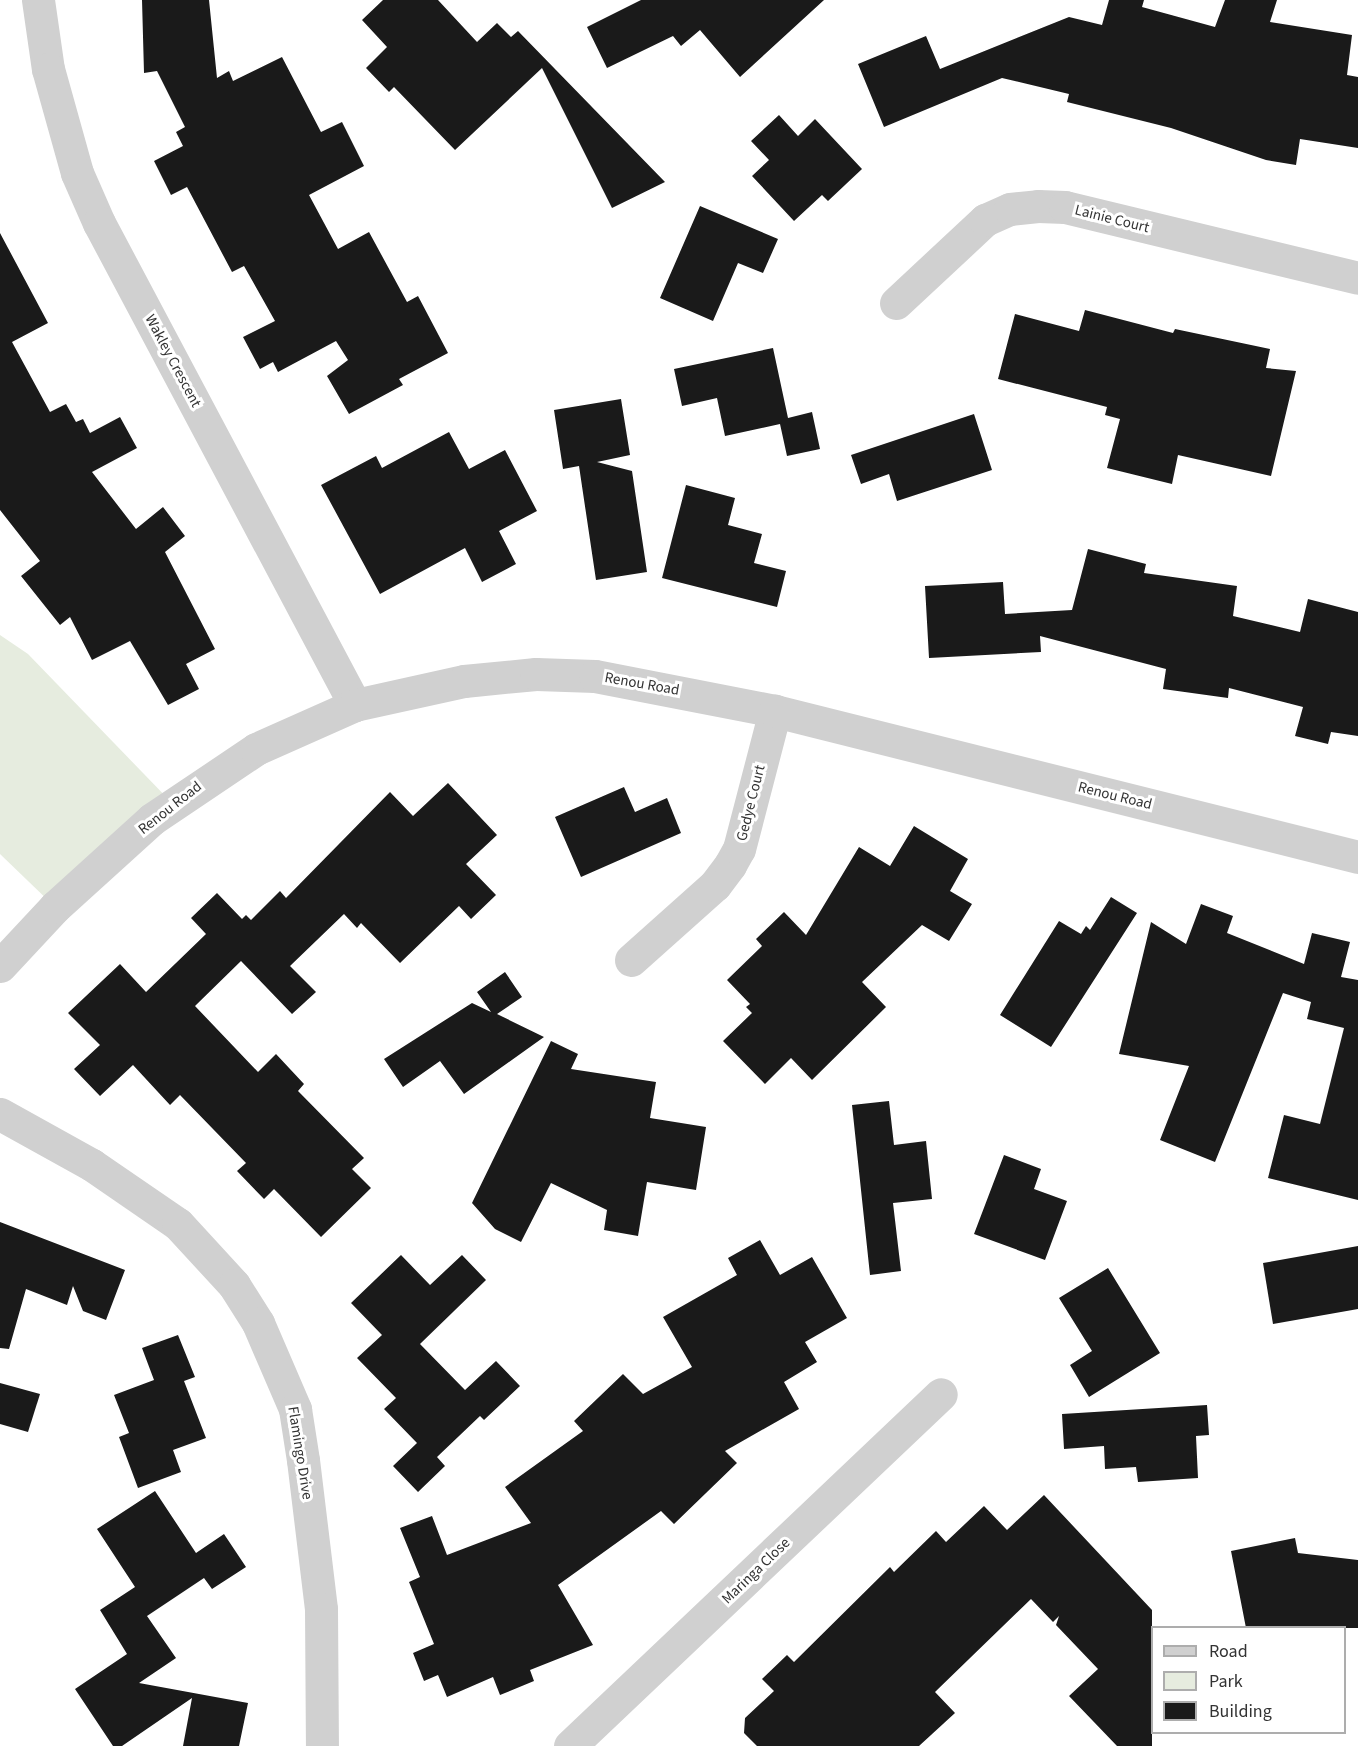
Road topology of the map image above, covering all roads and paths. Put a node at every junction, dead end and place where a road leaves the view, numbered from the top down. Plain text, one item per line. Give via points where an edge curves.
1 (38, 0) edge
2 (1358, 278) edge
3 (896, 303) dead end
4 (355, 705) junction
5 (775, 711) junction
6 (1358, 856) edge
7 (631, 960) dead end
8 (0, 966) edge
9 (0, 1114) edge
10 (941, 1394) dead end
11 (322, 1746) edge
12 (570, 1746) edge

1 - 4 street, Wakley Crescent via 48,69 77,173 99,223
2 - 3 street, Lainie Court via 1065,207 1038,206 1010,209 985,220
4 - 5 street, Renou Road via 464,681 536,674 595,676
4 - 8 street, Renou Road via 256,749 172,803 55,907
5 - 6 street, Renou Road
5 - 7 street, Gedye Court via 739,849 730,865 715,885
9 - 11 street, Flamingo Drive via 93,1165 178,1224 234,1285 258,1323 295,1408 303,1460 321,1609
10 - 12 street, Maringa Close

